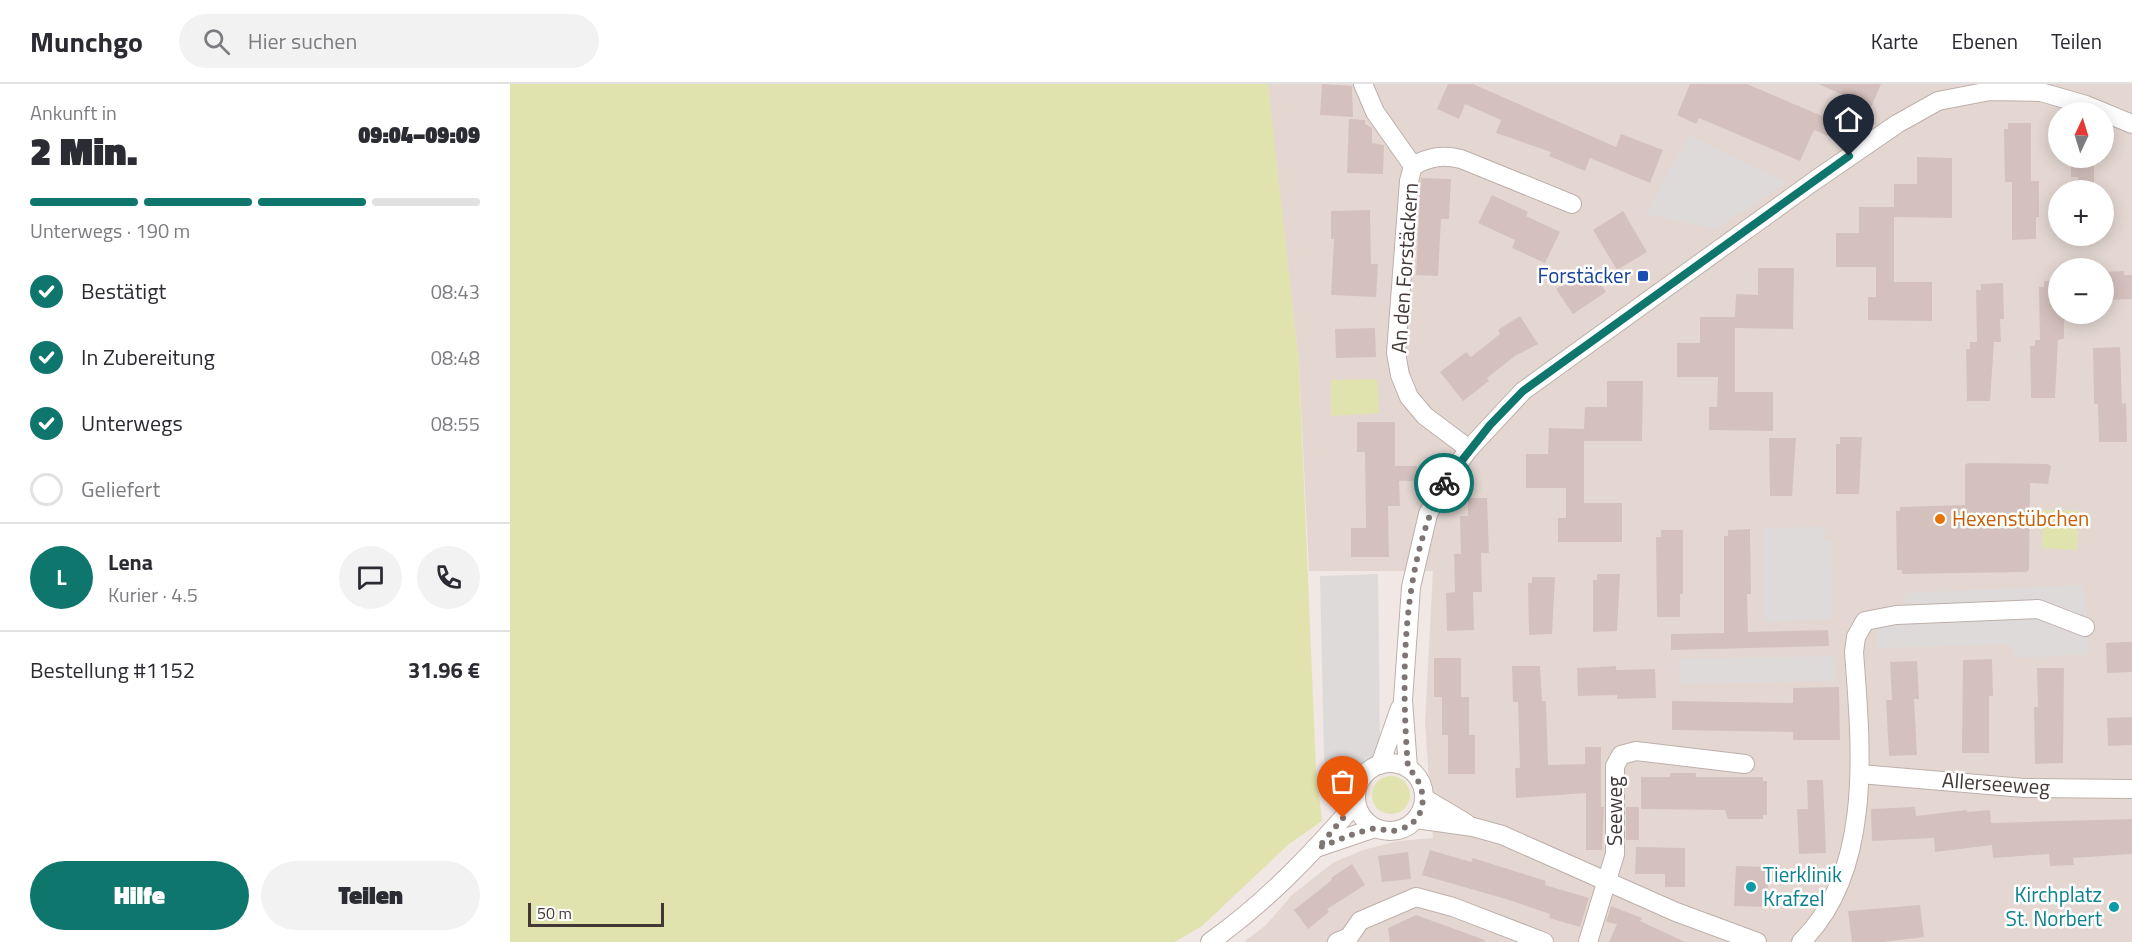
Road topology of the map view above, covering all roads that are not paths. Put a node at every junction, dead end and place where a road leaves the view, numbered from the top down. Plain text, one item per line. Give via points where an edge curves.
1 (1363, 84) edge
2 (1968, 88) edge
3 (2132, 124) edge
4 (1413, 166) junction
5 (1572, 204) dead end
6 (1469, 449) junction
7 (2085, 627) dead end
8 (1402, 700) junction
9 (1745, 764) dead end
10 (1380, 765) junction
11 (1408, 768) junction
12 (1860, 774) junction
13 (2132, 789) edge
14 (1424, 798) junction
15 (1356, 803) junction
16 (1416, 819) junction
17 (1473, 827) junction
18 (1375, 828) junction
19 (1318, 848) junction
20 (1607, 882) junction
21 (1349, 940) edge
22 (1210, 942) edge
23 (1544, 942) edge
24 (1588, 942) edge
25 (1757, 942) edge
26 (1800, 942) edge

1 - 4 street, An den Forstäckern via 1375,112
2 - 3 street via 2041,92
2 - 6 street via 1897,124 1554,366 1523,391
4 - 5 street, An den Forstäckern via 1444,155 1461,159
4 - 6 street, An den Forstäckern via 1396,354 1409,397 1425,416
6 - 8 street via 1444,483 1428,514 1411,587
7 - 12 street via 2038,609 1896,615 1865,621 1854,652
8 - 10 street
8 - 11 street
9 - 20 street, Seeweg via 1636,751 1621,756 1615,766 1616,854
10 - 11 street
10 - 15 street via 1365,773 1359,782
11 - 14 street via 1417,776
12 - 13 street, Allerseeweg via 2024,788
12 - 26 street via 1857,819 1848,860 1819,919
14 - 16 street
14 - 17 street, Seeweg
15 - 18 street via 1366,822
15 - 19 street
16 - 17 street, Seeweg
16 - 18 street via 1396,831
17 - 20 street, Seeweg via 1529,846
18 - 19 street
19 - 22 street via 1237,923
20 - 24 street
20 - 25 street, Seeweg
21 - 23 street via 1360,921 1416,897 1454,907

